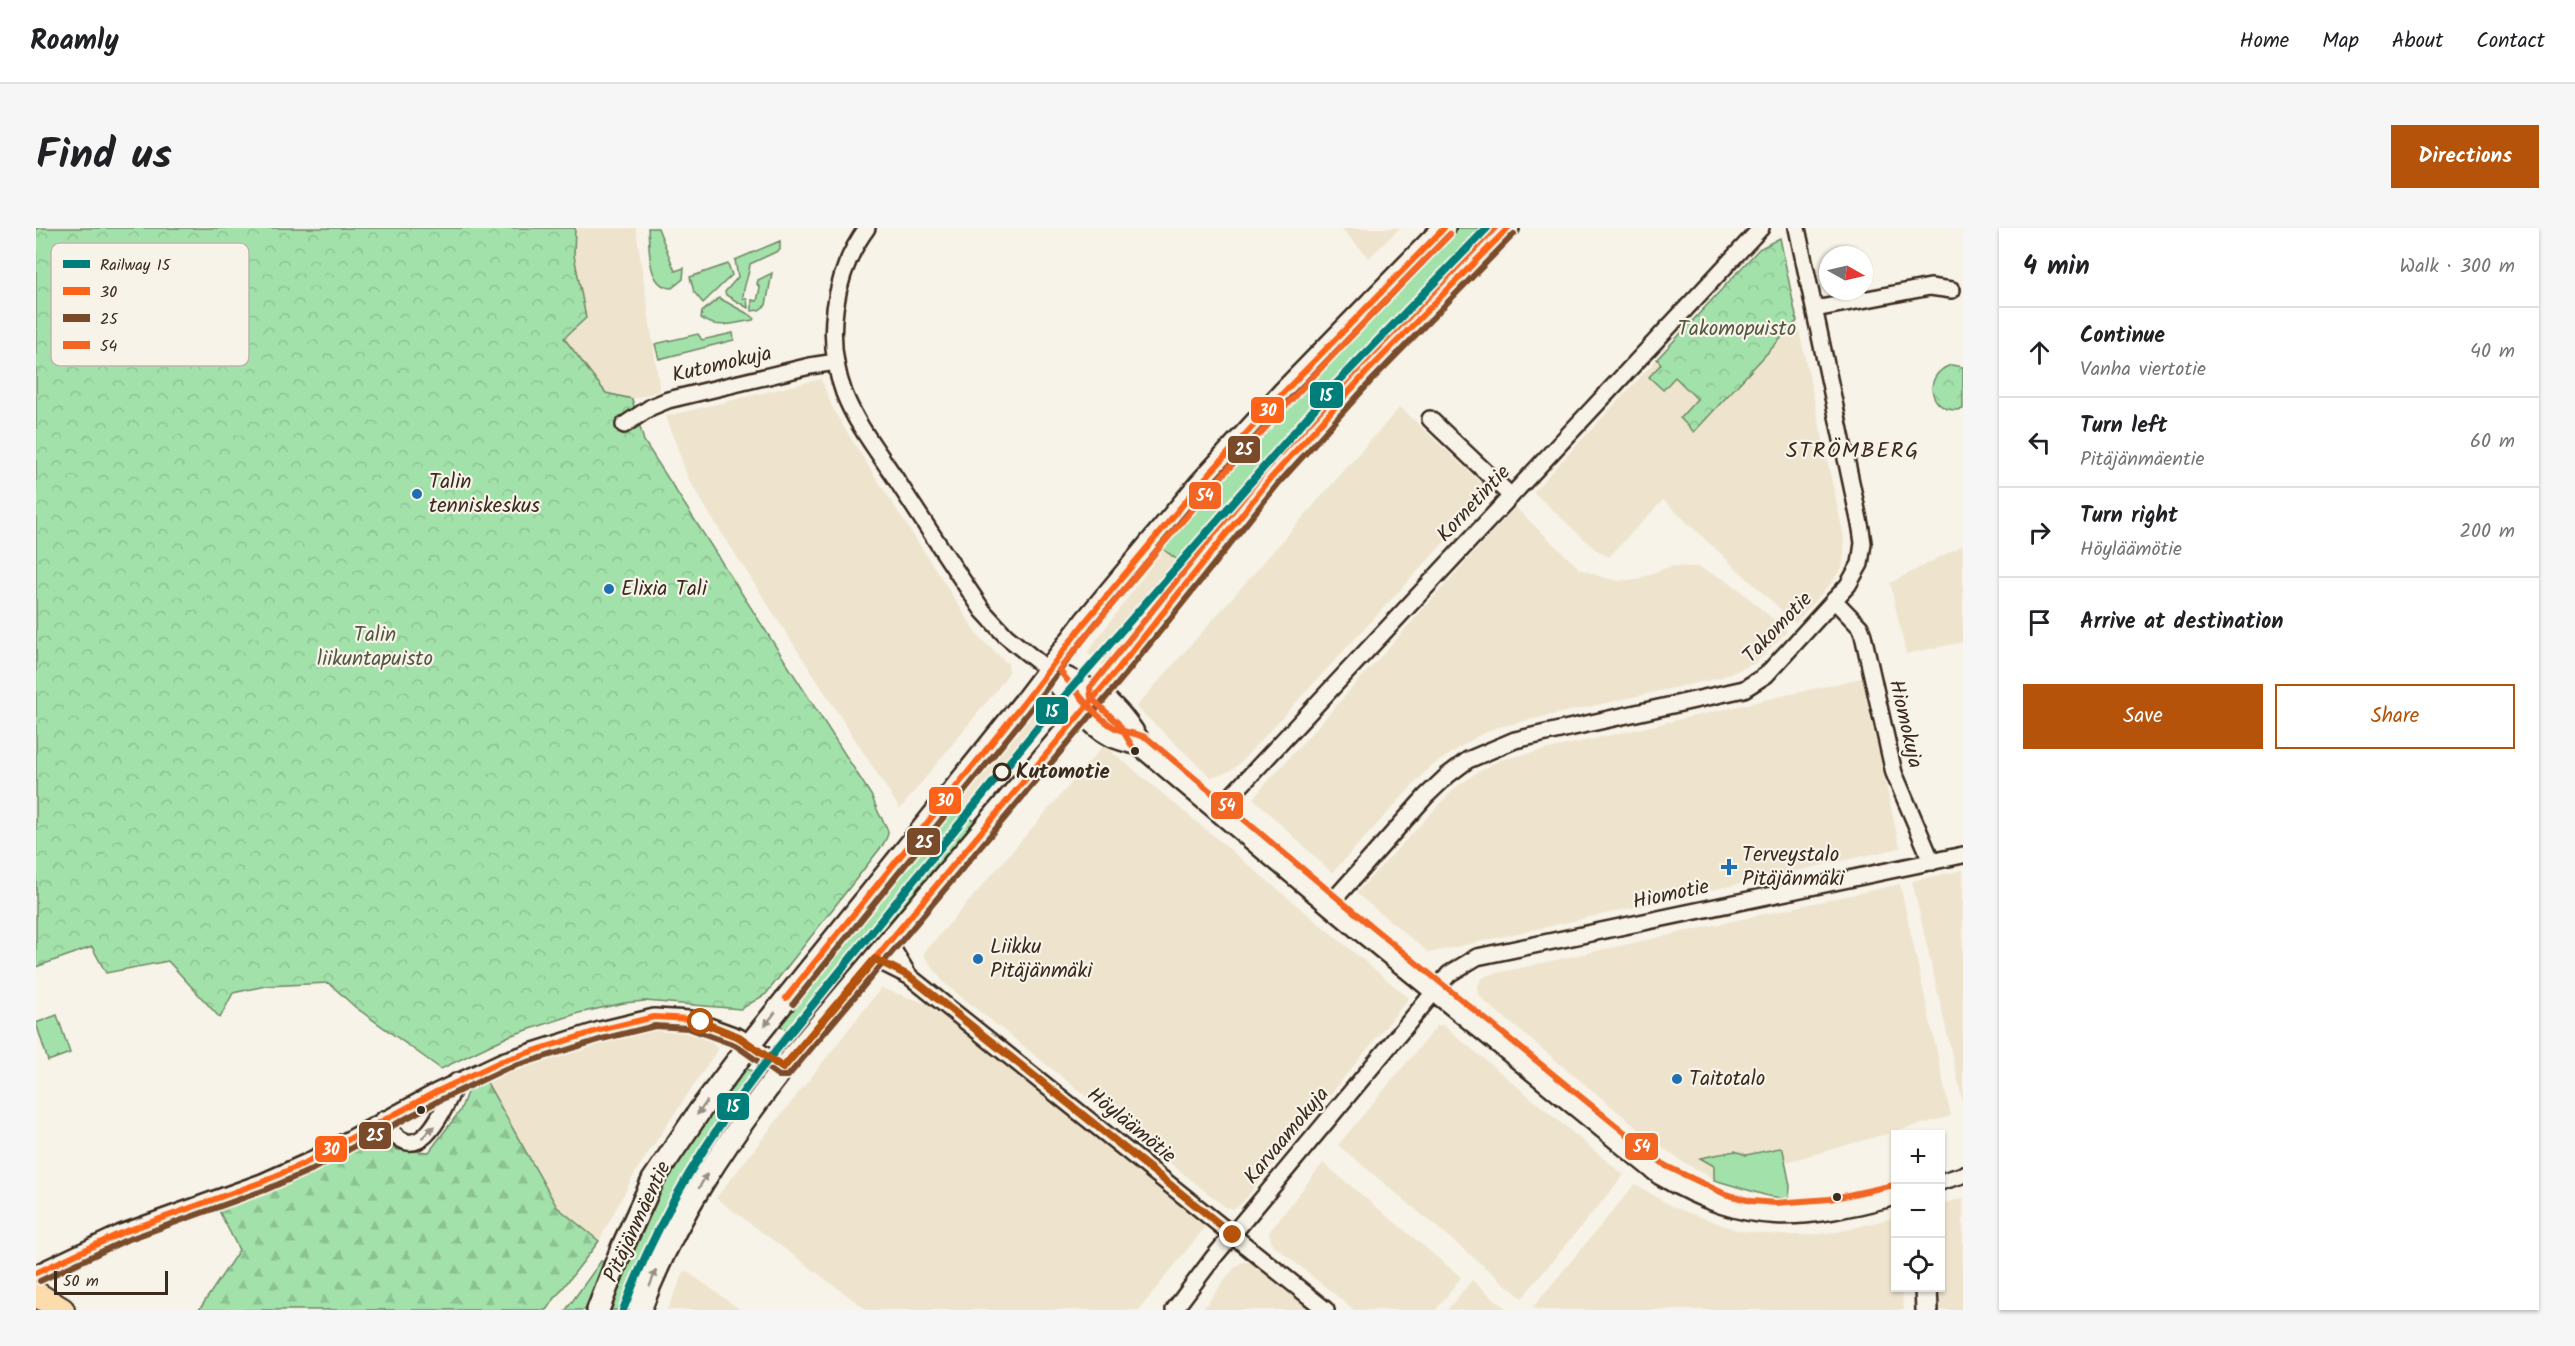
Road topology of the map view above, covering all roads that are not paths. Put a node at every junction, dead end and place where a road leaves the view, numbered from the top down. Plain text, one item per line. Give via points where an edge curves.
1 (867, 228) edge
2 (1444, 228) edge
3 (1508, 228) edge
4 (1761, 228) edge
5 (1797, 228) edge
6 (1953, 290) dead end
7 (1815, 309) junction
8 (836, 362) junction
9 (1430, 419) dead end
10 (624, 425) dead end
11 (1511, 496) junction
12 (1834, 600) junction
13 (1048, 670) junction
14 (1098, 693) junction
15 (1082, 712) junction
16 (1141, 745) junction
17 (1218, 809) junction
18 (1963, 855) edge
19 (1932, 862) junction
20 (1330, 904) junction
21 (889, 943) junction
22 (875, 959) junction
23 (909, 976) junction
24 (1435, 991) junction
25 (750, 1044) junction
26 (783, 1068) junction
27 (457, 1081) junction
28 (384, 1119) junction
29 (1963, 1175) edge
30 (1945, 1181) edge
31 (1891, 1195) edge
32 (1233, 1235) junction
33 (36, 1273) edge
34 (36, 1294) edge
35 (62, 1310) edge
36 (598, 1310) edge
37 (640, 1310) edge
38 (1174, 1310) edge
39 (1326, 1310) edge

1 - 8 street via 848,260 839,288 834,326
2 - 13 main road, Pitäjänmäentie via 1200,484
3 - 14 main road, Pitäjänmäentie via 1365,374 1271,478
4 - 11 street, Kornetintie
5 - 7 street, Takomotie
6 - 7 street via 1930,287
7 - 12 street, Takomotie via 1863,543 1856,573
8 - 10 street, Kutomokuja via 668,399
8 - 13 street via 843,391 855,414 983,611 1006,636
9 - 11 street
11 - 17 street, Kornetintie
12 - 19 street, Hiomokuja via 1863,634 1893,773
12 - 20 street, Takomotie via 1766,675 1744,689 1515,741 1468,760 1425,796
13 - 14 main road
13 - 15 main road
13 -> 25 main road, Pitäjänmäentie
14 - 15 main road, Pitäjänmäentie
14 - 16 main road via 1125,717
15 - 16 main road via 1111,735
15 - 21 main road, Pitäjänmäentie
16 - 17 main road
17 - 20 main road
18 - 19 street, Hiomotie
19 - 24 street, Hiomotie via 1477,957 1449,974
20 - 24 main road
21 - 22 main road, Pitäjänmäentie
21 - 23 street, Höyläämötie
22 - 23 street, Höyläämötie
22 - 26 main road, Pitäjänmäentie
23 - 32 street, Höyläämötie
24 - 31 main road via 1644,1161 1701,1195 1750,1209 1800,1214
24 - 32 street, Karvaamokuja
25 - 26 street
25 - 27 street via 701,1022 654,1017 538,1048
25 -> 36 main road, Pitäjänmäentie via 653,1180
37 -> 26 main road, Pitäjänmäentie via 667,1246 706,1174
27 - 28 street
28 -> 27 street via 403,1142 425,1137
28 - 33 street via 307,1162 121,1233
29 - 30 street
32 - 38 street, Karvaamokuja
32 - 39 street, Höyläämötie
34 - 35 main road

